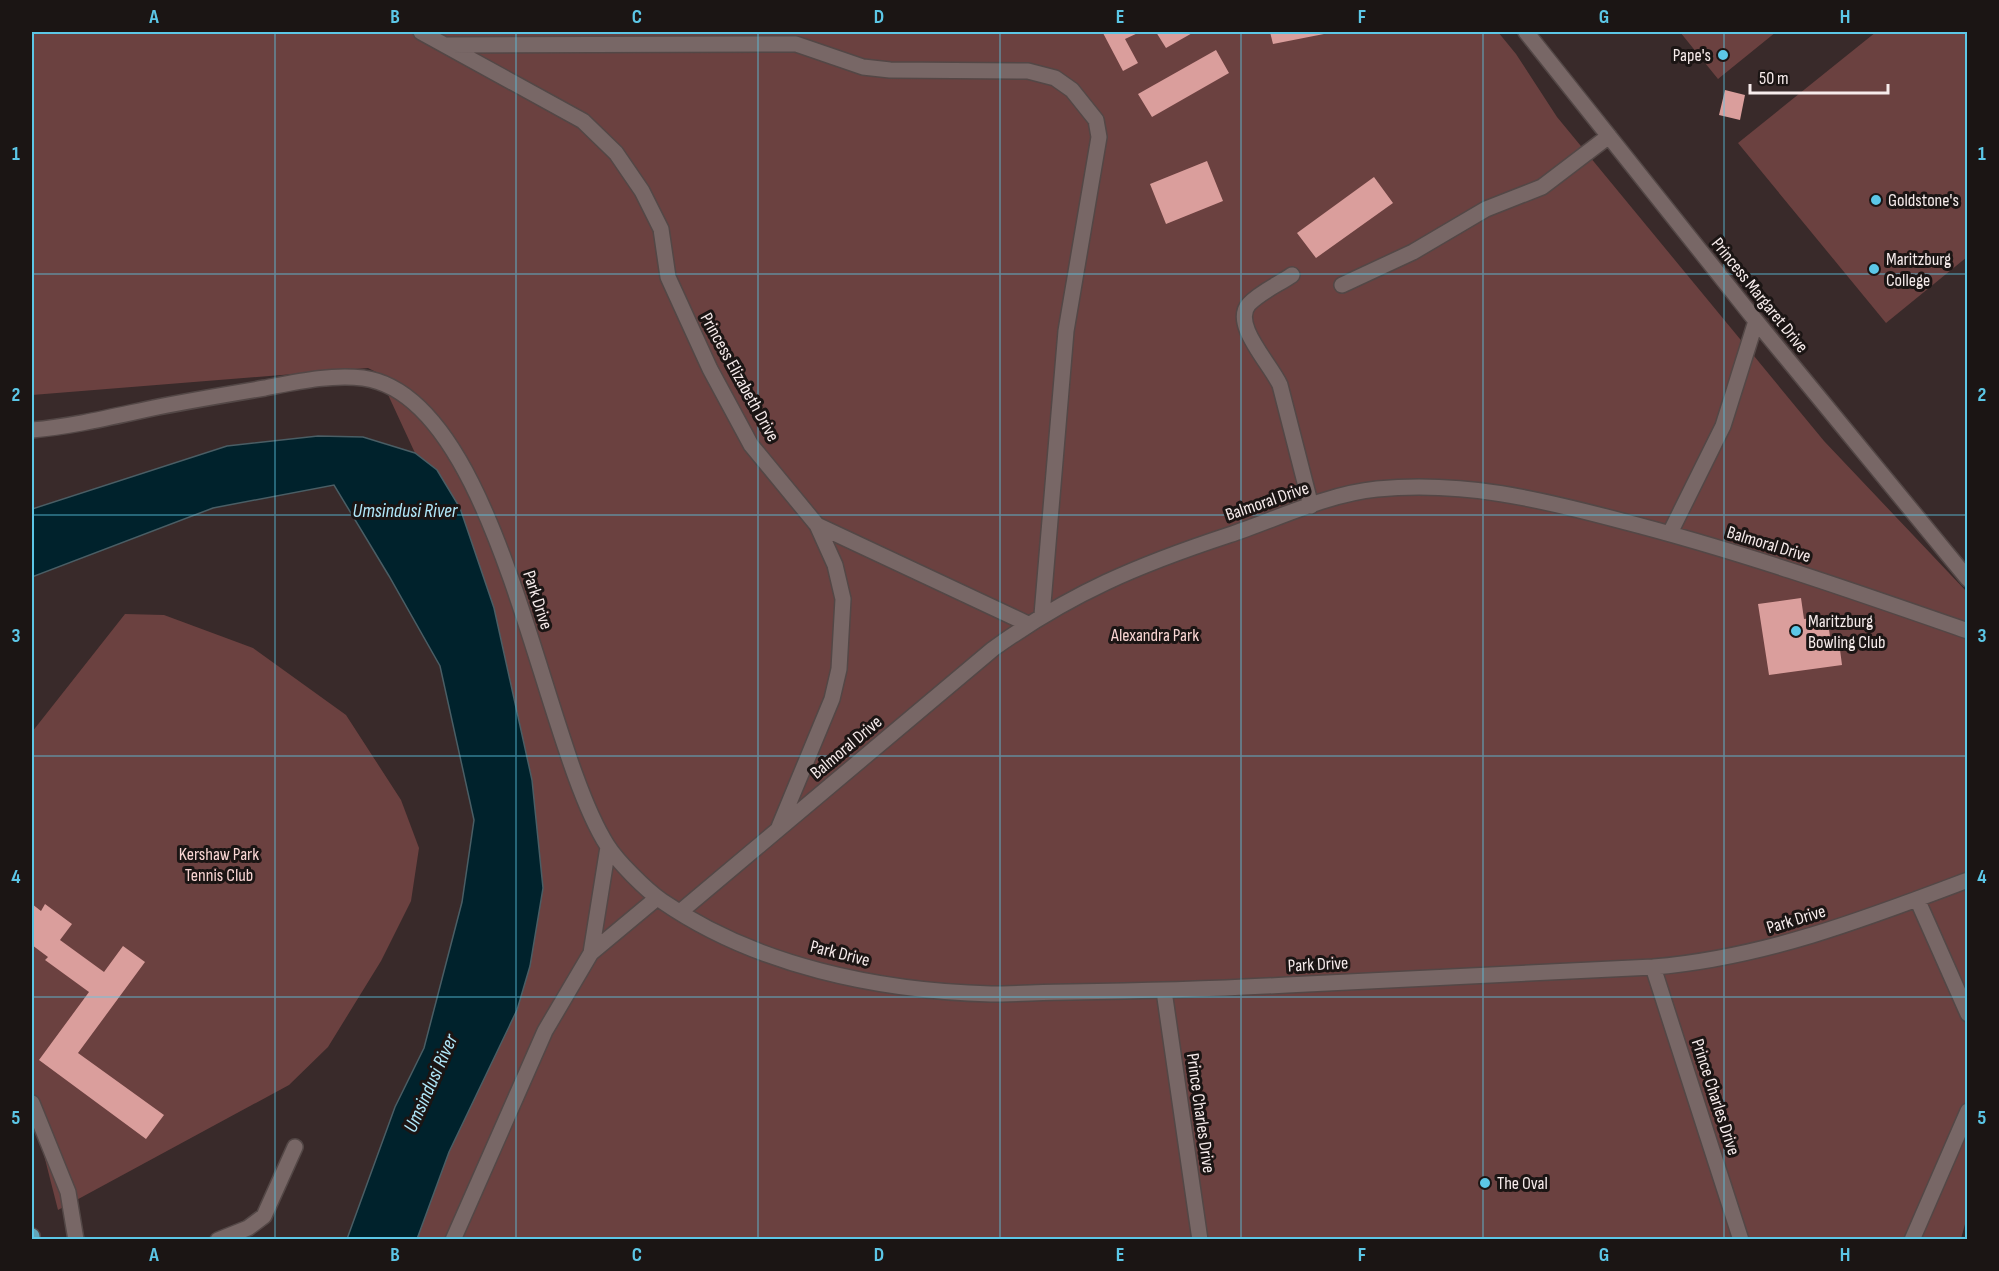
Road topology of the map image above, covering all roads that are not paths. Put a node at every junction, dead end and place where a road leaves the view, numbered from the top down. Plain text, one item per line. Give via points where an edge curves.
1 (421, 32) edge
2 (1526, 32) edge
3 (446, 45) junction
4 (1609, 136) junction
5 (1292, 275) dead end
6 (1342, 285) dead end
7 (1756, 321) junction
8 (32, 430) edge
9 (1311, 506) junction
10 (817, 525) junction
11 (1670, 533) junction
12 (1968, 579) edge
13 (1042, 615) junction
14 (1028, 624) junction
15 (1968, 631) edge
16 (777, 830) junction
17 (608, 847) junction
18 (1968, 880) edge
19 (657, 898) junction
20 (1917, 899) junction
21 (680, 912) junction
22 (591, 953) junction
23 (1653, 967) junction
24 (1164, 991) junction
25 (1968, 1014) edge
26 (32, 1103) edge
27 (1968, 1111) edge
28 (295, 1147) dead end
29 (76, 1239) edge
30 (218, 1239) edge
31 (453, 1239) edge
32 (1200, 1239) edge
33 (1741, 1239) edge
34 (1912, 1239) edge

1 - 3 street, Princess Elizabeth Drive
2 - 4 street, Princess Margaret Drive
3 - 10 street, Princess Elizabeth Drive via 583,121 616,153 642,191 661,229 668,277 676,300 751,446
3 - 13 street via 796,44 863,67 1028,71 1055,78 1072,90 1096,120 1099,137 1066,331
4 - 6 street via 1542,187 1486,209 1413,252
4 - 7 street, Princess Margaret Drive
5 - 9 street via 1250,303 1243,320 1249,337 1280,385
7 - 11 street via 1723,426
7 - 12 street, Princess Margaret Drive
8 - 17 street, Park Drive via 110,419 300,381 351,376 372,379 400,393 434,420 490,519 557,724
9 - 11 street, Balmoral Drive via 1374,490 1475,489 1550,502
9 - 13 street, Balmoral Drive via 1155,559
10 - 14 street
10 - 16 street, Princess Elizabeth Drive via 835,565 843,599 839,669 832,699
11 - 15 street, Balmoral Drive
13 - 14 street, Balmoral Drive
14 - 16 street, Balmoral Drive
16 - 21 street, Balmoral Drive
17 - 19 street, Park Drive
17 - 22 street
18 - 20 street, Park Drive
19 - 21 street, Park Drive
19 - 22 street
20 - 23 street, Park Drive via 1738,956
20 - 25 street
21 - 24 street, Park Drive via 772,956 880,983 994,994
22 - 31 street via 545,1031
23 - 24 street, Park Drive
23 - 33 street, Prince Charles Drive
24 - 32 street, Prince Charles Drive
26 - 29 street via 68,1192
27 - 34 street
28 - 30 street via 264,1216 248,1228

